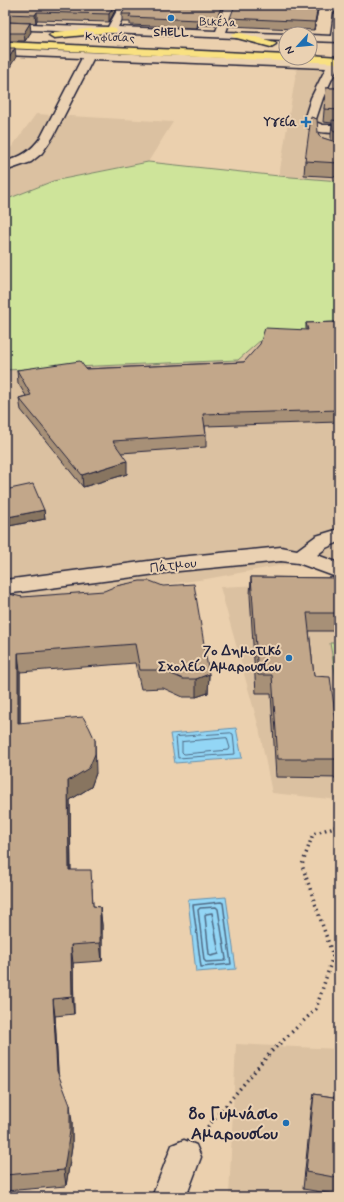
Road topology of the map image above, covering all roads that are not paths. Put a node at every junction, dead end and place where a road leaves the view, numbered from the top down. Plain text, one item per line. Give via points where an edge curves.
1 (125, 5) edge
2 (231, 5) edge
3 (339, 14) edge
4 (147, 24) junction
5 (5, 26) edge
6 (114, 27) junction
7 (136, 31) junction
8 (5, 33) edge
9 (206, 34) junction
10 (54, 35) junction
11 (220, 35) junction
12 (237, 35) junction
13 (278, 37) edge
14 (318, 39) edge
15 (338, 42) edge
16 (271, 44) junction
17 (278, 44) edge
18 (318, 45) edge
19 (5, 46) edge
20 (5, 52) edge
21 (89, 55) junction
22 (278, 58) edge
23 (318, 61) edge
24 (337, 63) edge
25 (339, 129) edge
26 (5, 167) edge
27 (339, 535) edge
28 (302, 557) junction
29 (339, 571) edge
30 (5, 588) edge
31 (184, 1157) road end
32 (169, 1197) edge

1 - 6 street
2 - 11 street
3 - 15 street
4 - 6 street
4 - 7 street
4 - 9 street via 204,27
5 - 6 street, Βικέλα
6 - 7 street, Βικέλα
6 - 10 main road
7 - 9 street, Βικέλα
8 - 10 main road, Κηφισίας
9 - 11 street, Βικέλα
10 - 16 main road, Κηφισίας
11 - 12 street, Βικέλα
12 - 13 street, Βικέλα
12 - 16 main road
14 - 15 street
15 - 18 main road
16 - 17 main road, Κηφισίας
19 - 22 main road, Κηφισίας
20 - 21 street
21 - 24 street
21 - 26 street via 38,150 26,159
23 - 24 main road
24 - 25 street via 317,98 309,123 323,135
27 - 28 street via 324,539
28 - 29 street, Πάτμου
28 - 30 street, Πάτμου via 281,554 187,563
31 - 32 street

